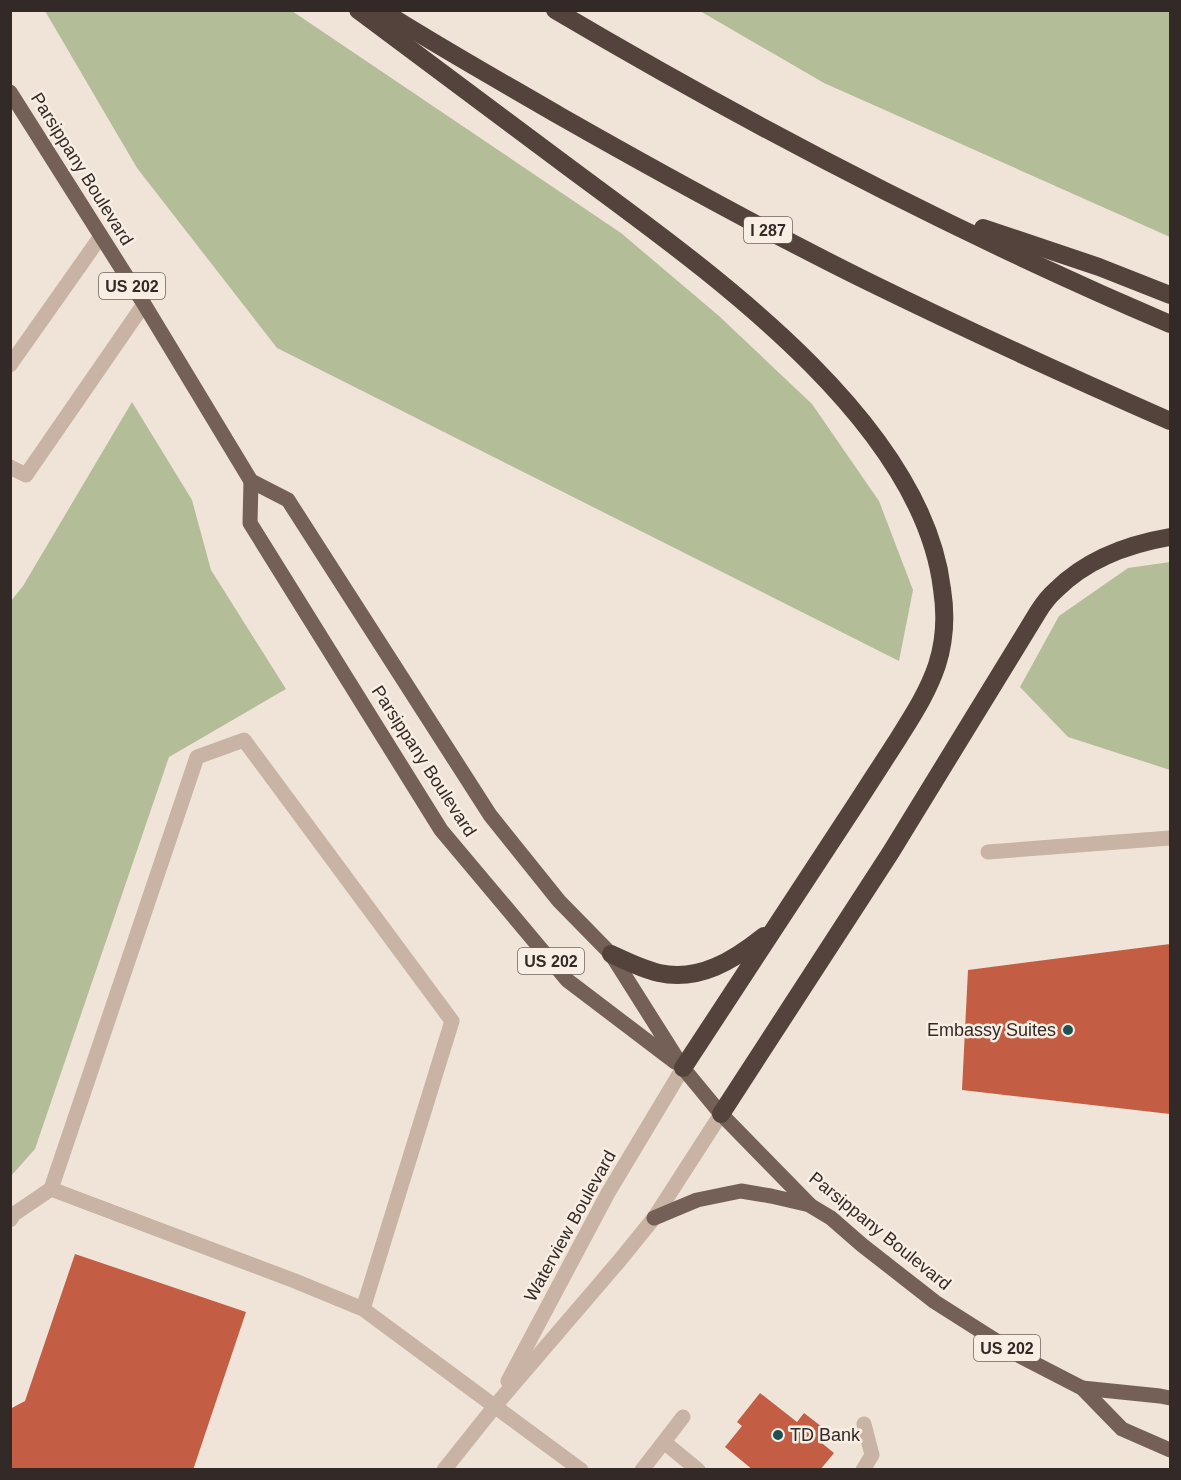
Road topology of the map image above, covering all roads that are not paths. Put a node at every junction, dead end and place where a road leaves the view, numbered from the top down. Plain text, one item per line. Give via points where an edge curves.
1 (358, 10) edge
2 (381, 10) edge
3 (555, 10) edge
4 (10, 92) edge
5 (908, 203) junction
6 (101, 236) junction
7 (1170, 295) edge
8 (144, 304) junction
9 (1170, 324) edge
10 (10, 364) edge
11 (1170, 421) edge
12 (10, 467) edge
13 (251, 481) junction
14 (1170, 537) edge
15 (1170, 838) edge
16 (988, 852) dead end
17 (777, 925) junction
18 (611, 954) junction
19 (683, 1068) junction
20 (722, 1114) junction
21 (51, 1189) junction
22 (811, 1206) junction
23 (654, 1218) junction
24 (10, 1220) edge
25 (363, 1310) junction
26 (1082, 1388) junction
27 (1170, 1398) edge
28 (495, 1406) junction
29 (683, 1417) dead end
30 (864, 1425) dead end
31 (664, 1442) junction
32 (1170, 1450) edge
33 (444, 1470) edge
34 (581, 1470) edge
35 (642, 1470) edge
36 (698, 1470) edge
37 (863, 1470) edge

1 - 17 highway via 646,224 780,335 864,424 907,485 922,516 934,546 945,606 938,662 914,713
2 - 11 highway, I 287 via 630,156 752,222 984,338
3 - 5 highway via 683,84
4 - 6 main road, Parsippany Boulevard / US 202
5 - 7 highway
5 - 9 highway
6 - 8 main road, Parsippany Boulevard / US 202
6 - 10 street
8 - 12 street via 26,475
8 - 13 main road, Parsippany Boulevard / US 202
13 - 18 main road, Parsippany Boulevard / US 202 via 288,500 490,815 559,901
13 - 19 main road, Parsippany Boulevard / US 202 via 250,523 441,830 567,980
14 - 20 highway via 1101,559 1055,590
15 - 16 street
17 - 18 highway via 729,961 684,975 660,973
17 - 19 highway
18 - 19 main road, Parsippany Boulevard / US 202
19 - 20 main road, Parsippany Boulevard / US 202
19 - 28 street, Waterview Boulevard via 608,1193
20 - 22 main road, Parsippany Boulevard / US 202
20 - 23 street, Waterview Boulevard
21 - 24 street
21 - 25 street
21 - 25 street via 197,758 244,740 452,1021
22 - 23 main road via 741,1191 698,1200
22 - 26 main road, Parsippany Boulevard / US 202 via 935,1302 1020,1356
23 - 28 street, Waterview Boulevard
25 - 28 street
26 - 27 main road, Parsippany Boulevard / US 202
26 - 32 main road, Parsippany Boulevard / US 202 via 1122,1429
28 - 33 street, Waterview Boulevard
28 - 34 street
29 - 31 street
30 - 37 street via 872,1455
31 - 35 street
31 - 36 street

